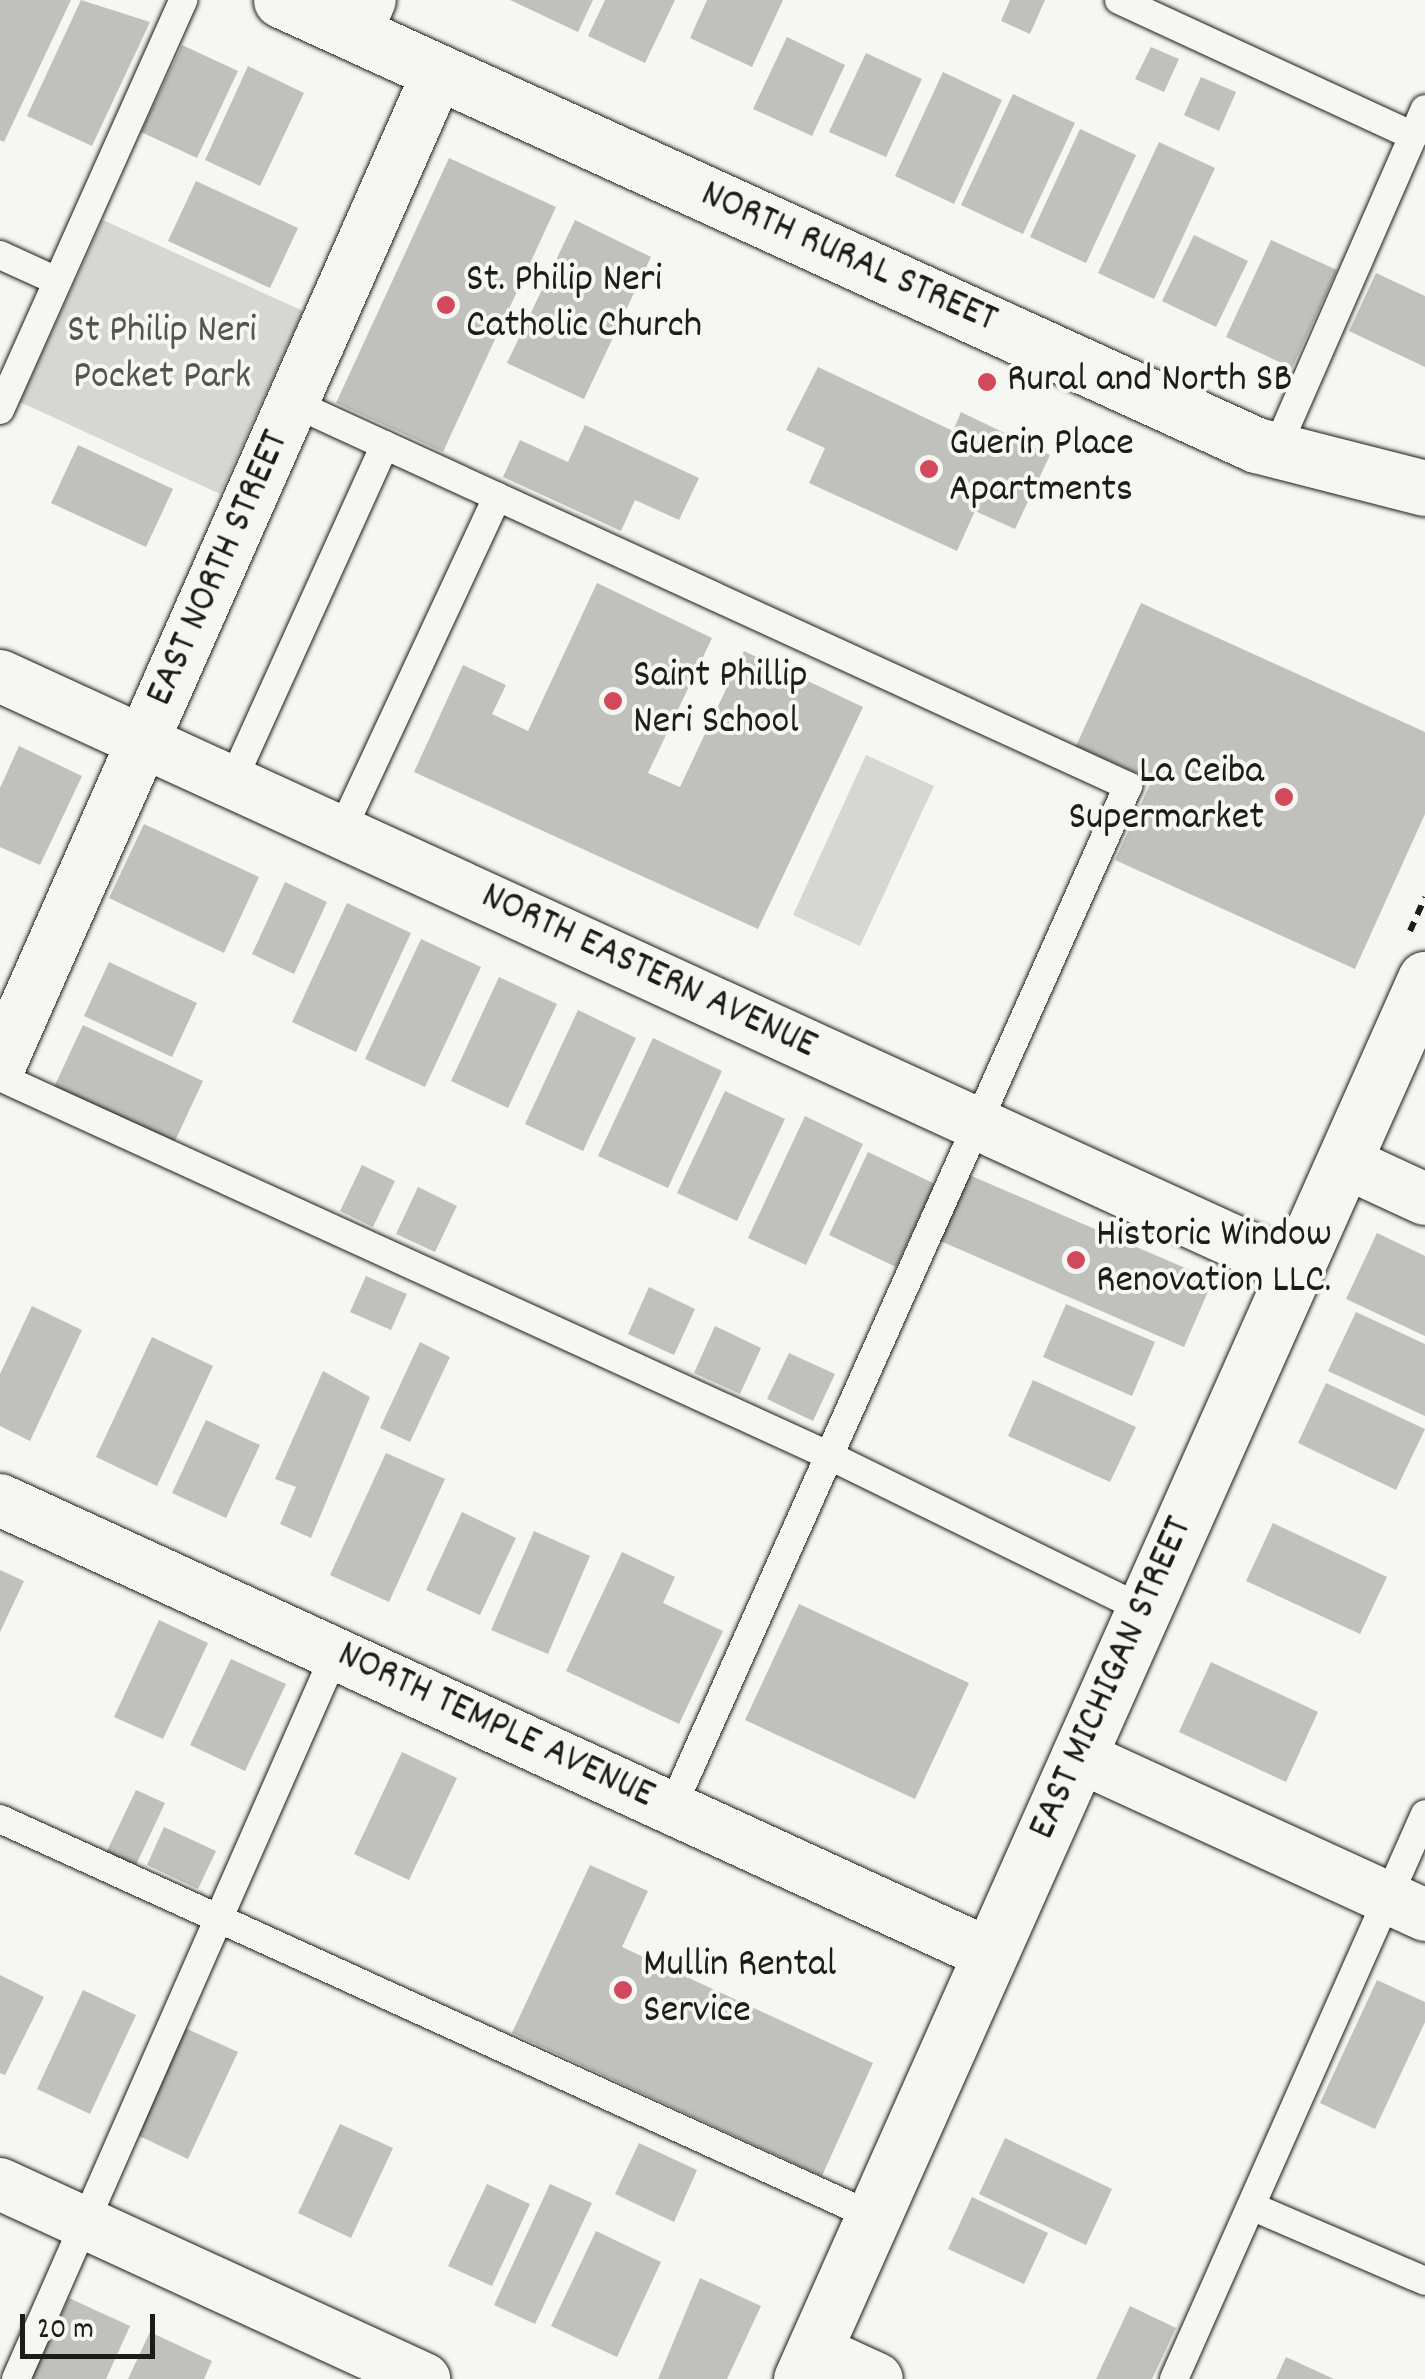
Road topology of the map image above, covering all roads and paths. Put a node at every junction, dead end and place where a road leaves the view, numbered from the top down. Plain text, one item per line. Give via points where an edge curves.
1 (183, 0) edge
2 (281, 0) edge
3 (1120, 0) edge
4 (363, 17) edge
5 (438, 73) junction
6 (1425, 108) edge
7 (1413, 136) junction
8 (0, 255) edge
9 (57, 282) junction
10 (293, 403) junction
11 (0, 410) edge
12 (386, 445) junction
13 (1275, 452) junction
14 (1425, 488) edge
15 (498, 497) junction
16 (0, 676) edge
17 (144, 742) junction
18 (232, 782) junction
19 (341, 832) junction
20 (1425, 979) edge
21 (0, 1065) edge
22 (0, 1077) edge
23 (976, 1123) junction
24 (1345, 1162) junction
25 (1425, 1199) edge
26 (1296, 1270) junction
27 (828, 1455) junction
28 (0, 1500) edge
29 (1144, 1610) junction
30 (334, 1654) junction
31 (1078, 1756) junction
32 (672, 1808) junction
33 (1425, 1814) edge
34 (0, 1819) edge
35 (1407, 1907) edge
36 (216, 1918) junction
37 (991, 1955) junction
38 (0, 2184) edge
39 (1251, 2206) junction
40 (874, 2218) junction
41 (84, 2223) junction
42 (1425, 2282) edge
43 (808, 2364) edge
44 (16, 2379) edge
45 (424, 2379) edge
46 (877, 2379) edge
47 (1174, 2379) edge

1 - 9 lane
2 - 4 main road, NORTH RURAL STREET
3 - 7 lane
4 - 5 main road, NORTH RURAL STREET
5 - 10 street, EAST NORTH STREET
5 - 13 main road, NORTH RURAL STREET
6 - 7 lane
7 - 13 lane
8 - 9 lane
9 - 11 lane
10 - 12 lane
10 - 17 street, EAST NORTH STREET
12 - 15 lane
12 - 18 lane
13 - 14 main road, NORTH RURAL STREET
15 - 19 lane
15 - 23 lane via 1128,786
16 - 17 street, NORTH EASTERN AVENUE
17 - 18 street, NORTH EASTERN AVENUE
17 - 21 street, EAST NORTH STREET
18 - 19 street, NORTH EASTERN AVENUE
19 - 23 street, NORTH EASTERN AVENUE
20 - 24 main road, EAST MICHIGAN STREET
22 - 27 lane
23 - 26 street, NORTH EASTERN AVENUE
23 - 27 lane
24 - 25 street
24 - 26 main road, EAST MICHIGAN STREET
26 - 29 main road, EAST MICHIGAN STREET
27 - 29 lane
27 - 32 lane
28 - 30 street, NORTH TEMPLE AVENUE
29 - 31 main road, EAST MICHIGAN STREET
30 - 32 street, NORTH TEMPLE AVENUE
30 - 36 lane
31 - 35 street
31 - 37 main road, EAST MICHIGAN STREET
32 - 37 street, NORTH TEMPLE AVENUE
33 - 35 lane
34 - 36 lane
35 - 39 lane
36 - 40 lane
36 - 41 lane
37 - 40 main road, EAST MICHIGAN STREET
38 - 41 street
39 - 42 lane
39 - 47 lane
40 - 43 main road, EAST MICHIGAN STREET
41 - 44 lane
41 - 45 street
43 - 46 street

